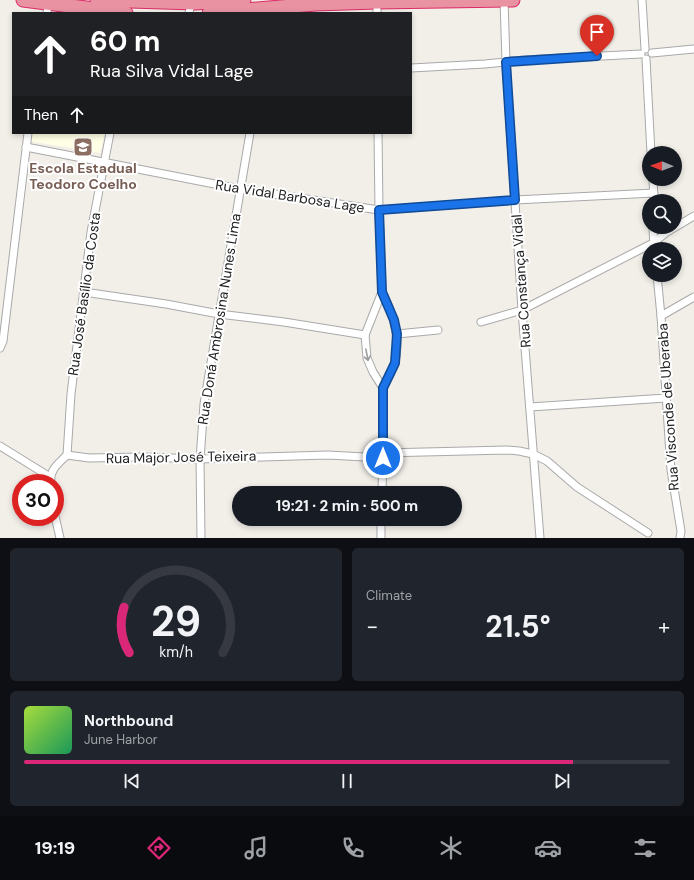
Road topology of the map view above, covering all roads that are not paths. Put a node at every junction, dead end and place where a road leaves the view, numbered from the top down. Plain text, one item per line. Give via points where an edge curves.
1 (23, 0) edge
2 (97, 0) edge
3 (244, 0) edge
4 (504, 0) edge
5 (513, 0) edge
6 (642, 0) edge
7 (48, 8) edge
8 (377, 8) edge
9 (191, 10) edge
10 (261, 11) edge
11 (110, 12) edge
12 (235, 12) edge
13 (694, 48) edge
14 (646, 54) junction
15 (506, 62) junction
16 (412, 68) edge
17 (28, 134) edge
18 (110, 134) edge
19 (250, 134) edge
20 (378, 134) edge
21 (651, 146) edge
22 (26, 147) junction
23 (104, 162) junction
24 (654, 186) edge
25 (240, 188) junction
26 (654, 193) joint
27 (515, 200) junction
28 (379, 210) junction
29 (694, 216) edge
30 (657, 242) edge
31 (642, 251) edge
32 (658, 282) edge
33 (84, 292) junction
34 (382, 292) junction
35 (694, 297) edge
36 (522, 310) junction
37 (219, 314) junction
38 (661, 316) junction
39 (481, 322) dead end
40 (438, 330) dead end
41 (397, 334) junction
42 (365, 335) junction
43 (0, 348) edge
44 (383, 388) junction
45 (666, 398) junction
46 (530, 407) junction
47 (0, 446) edge
48 (533, 454) junction
49 (383, 455) junction
50 (67, 456) junction
51 (200, 459) junction
52 (41, 474) edge
53 (52, 474) edge
54 (382, 486) edge
55 (57, 526) edge
56 (381, 526) edge
57 (648, 533) dead end
58 (60, 538) edge
59 (201, 538) edge
60 (380, 538) edge
61 (540, 538) edge
62 (680, 538) edge

1 - 7 highway
2 - 9 highway via 178,3
3 - 9 highway
4 - 5 highway
4 - 8 highway
4 - 15 street, Rua Constança Vidal
6 - 14 street
7 - 11 highway
8 - 10 highway via 316,4
10 - 12 highway
13 - 14 street
14 - 15 street
14 - 21 street
15 - 16 street
15 - 27 street, Rua Constança Vidal
17 - 22 street
18 - 23 street, Rua José Basílio da Costa
19 - 25 street, Rua Doná Ambrosina Nunes Lima
20 - 28 street
22 - 23 street, Rua Vidal Barbosa Lage
22 - 43 street via 4,341
23 - 25 street, Rua Vidal Barbosa Lage
23 - 33 street, Rua José Basílio da Costa via 91,232
24 - 26 street
25 - 28 street, Rua Vidal Barbosa Lage
25 - 37 street, Rua Doná Ambrosina Nunes Lima
26 - 27 street, Rua Vidal Barbosa Lage
27 - 28 street, Rua Vidal Barbosa Lage
27 - 36 street, Rua Constança Vidal
28 - 34 street
29 - 30 street via 667,232
31 - 36 street
32 - 38 street, Rua Visconde de Uberaba
33 - 37 street
33 - 50 street, Rua José Basílio da Costa via 71,394
34 - 41 street
34 - 42 street
35 - 38 street
36 - 39 street
36 - 46 street, Rua Constança Vidal
37 - 42 street
37 - 51 street, Rua Doná Ambrosina Nunes Lima via 204,404
38 - 45 street, Rua Visconde de Uberaba
40 - 41 street
41 - 44 street via 395,363
42 -> 44 street via 367,358
44 - 49 street
45 - 46 street
45 - 62 street, Rua Visconde de Uberaba via 671,470
46 - 48 street, Rua Constança Vidal
47 - 52 street
48 - 49 street, Rua Major José Teixeira via 507,450
48 - 57 street, Rua Major José Teixeira via 547,461 576,487
48 - 61 street, Rua Constança Vidal
49 - 51 street, Rua Major José Teixeira
49 - 54 street
50 - 51 street, Rua Major José Teixeira
50 - 53 street
51 - 59 street, Rua Doná Ambrosina Nunes Lima
55 - 58 street
56 - 60 street

